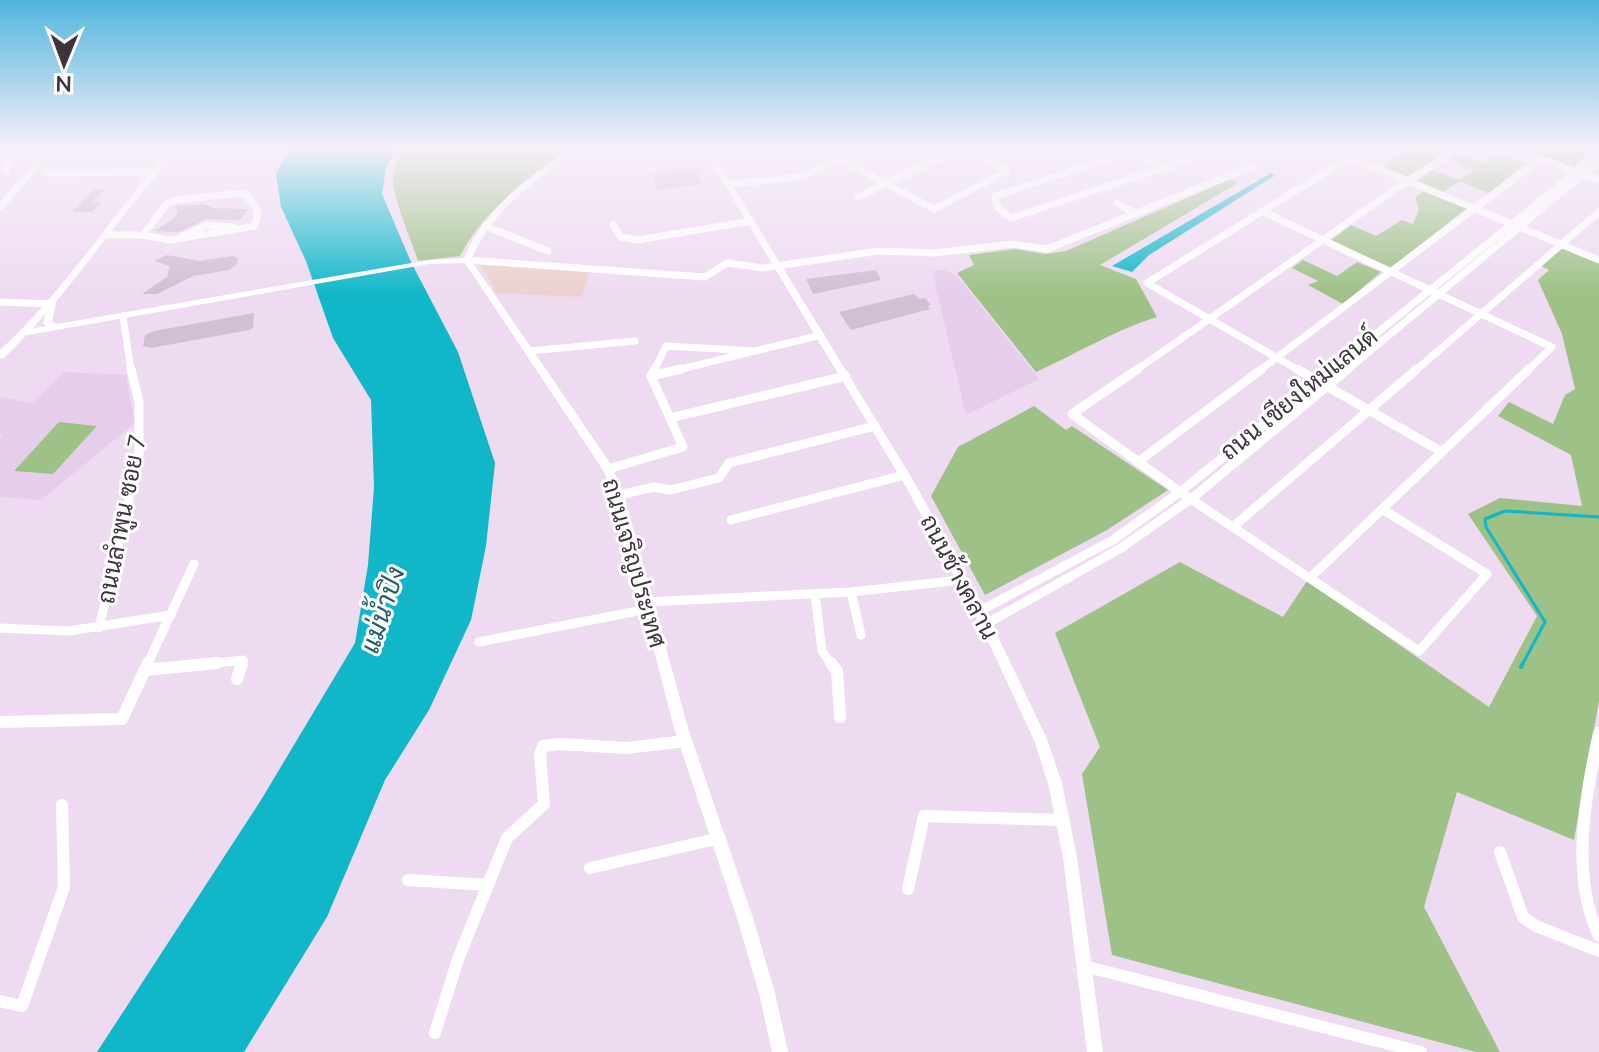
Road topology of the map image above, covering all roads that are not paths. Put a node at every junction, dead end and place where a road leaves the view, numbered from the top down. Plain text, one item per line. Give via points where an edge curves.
1 (135, 196) edge
2 (211, 196) edge
3 (248, 196) edge
4 (516, 196) edge
5 (736, 196) edge
6 (910, 196) edge
7 (959, 196) edge
8 (995, 196) edge
9 (1079, 196) edge
10 (1180, 196) edge
11 (1286, 196) edge
12 (1386, 196) edge
13 (1443, 196) edge
14 (1489, 196) edge
15 (1552, 196) edge
16 (1117, 203) dead end
17 (1472, 208) junction
18 (1261, 211) junction
19 (1599, 212) edge
20 (1136, 214) junction
21 (751, 221) junction
22 (613, 225) dead end
23 (485, 226) junction
24 (1515, 226) junction
25 (105, 235) junction
26 (143, 235) junction
27 (1325, 241) junction
28 (1561, 244) junction
29 (548, 251) dead end
30 (467, 260) junction
31 (1599, 260) edge
32 (778, 266) junction
33 (1392, 271) junction
34 (1429, 288) junction
35 (1439, 293) junction
36 (0, 302) edge
37 (52, 304) junction
38 (1479, 312) junction
39 (123, 316) junction
40 (1211, 320) junction
41 (58, 327) junction
42 (28, 332) junction
43 (821, 335) junction
44 (635, 341) dead end
45 (14, 344) junction
46 (530, 351) junction
47 (756, 351) junction
48 (0, 356) edge
49 (1278, 359) junction
50 (651, 376) junction
51 (846, 376) junction
52 (1316, 380) junction
53 (1328, 387) junction
54 (1368, 410) junction
55 (670, 418) junction
56 (875, 426) junction
57 (1442, 452) junction
58 (1138, 462) junction
59 (608, 469) junction
60 (904, 475) junction
61 (1180, 492) junction
62 (619, 495) junction
63 (1191, 499) junction
64 (1382, 509) junction
65 (731, 520) dead end
66 (1234, 526) junction
67 (194, 564) dead end
68 (1310, 578) junction
69 (961, 580) junction
70 (851, 592) junction
71 (815, 594) junction
72 (648, 606) junction
73 (978, 612) junction
74 (171, 615) junction
75 (986, 624) junction
76 (0, 628) edge
77 (99, 628) junction
78 (861, 635) dead end
79 (479, 642) dead end
80 (145, 670) junction
81 (237, 679) dead end
82 (840, 717) dead end
83 (0, 722) edge
84 (1599, 733) edge
85 (686, 741) junction
86 (62, 805) dead end
87 (1062, 820) junction
88 (720, 838) junction
89 (1500, 852) dead end
90 (590, 868) dead end
91 (408, 880) dead end
92 (488, 885) junction
93 (908, 889) dead end
94 (1599, 936) edge
95 (1599, 951) edge
96 (1084, 966) junction
97 (0, 1001) edge
98 (435, 1033) dead end
99 (780, 1052) edge
100 (1095, 1052) edge
101 (1421, 1052) edge

1 - 25 main road
2 - 26 street via 174,200
3 - 26 street via 258,211 257,224 248,228 207,225 165,240
4 - 23 street
5 - 21 street, ถนนช้างคลาน
6 - 7 street via 934,209
8 - 9 street via 997,207 1011,218
10 - 20 street
11 - 18 street
12 - 27 street
13 - 17 street
14 - 17 street
15 - 24 street, ถนน เชียงใหม่แลนด์
16 - 20 street
17 - 24 street
17 - 33 street
18 - 27 street
18 - 40 street via 1147,283
19 - 28 street
20 - 32 street via 1047,249 1006,244 935,253 878,251
21 - 22 street via 638,240 621,237
21 - 32 street, ถนนช้างคลาน
23 - 29 street
23 - 30 street
24 - 28 street
24 - 34 street, ถนน เชียงใหม่แลนด์
24 - 35 street, ถนน เชียงใหม่แลนด์
25 - 26 street
25 - 37 main road
27 - 33 street
27 - 40 street
28 - 31 street
28 - 38 street
30 - 32 street via 705,277 727,263
30 - 39 street via 429,262
30 - 46 street, ถนนเจริญประเทศ
32 - 43 street, ถนนช้างคลาน
33 - 34 street
33 - 49 street
34 - 35 street
34 - 52 street, ถนน เชียงใหม่แลนด์
35 - 38 street
35 - 53 street, ถนน เชียงใหม่แลนด์
36 - 37 street
37 - 41 street via 47,323
37 - 42 main road
38 - 54 street
38 - 57 street via 1552,347
39 - 41 street
39 - 77 street, ถนนลำพูน ซอย 7 via 141,416 139,455
40 - 49 street
40 - 58 street via 1072,414
41 - 42 street
41 - 45 street
42 - 45 main road
43 - 47 street
43 - 51 street, ถนนช้างคลาน
44 - 46 street
45 - 48 main road
46 - 59 street, ถนนเจริญประเทศ
47 - 50 street
47 - 50 street via 666,346
49 - 52 street
49 - 58 street
50 - 55 street
51 - 55 street
51 - 56 street, ถนนช้างคลาน
52 - 53 street
52 - 61 street, ถนน เชียงใหม่แลนด์
53 - 54 street
53 - 63 street, ถนน เชียงใหม่แลนด์
54 - 57 street
54 - 66 street
55 - 59 street via 683,447
56 - 60 street, ถนนช้างคลาน
56 - 62 street via 729,463 719,478
57 - 64 street
58 - 61 street
59 - 62 street, ถนนเจริญประเทศ
60 - 65 street
60 - 69 street, ถนนช้างคลาน
61 - 63 street
61 - 73 street, ถนน เชียงใหม่แลนด์ via 1113,540
62 - 72 street, ถนนเจริญประเทศ
63 - 66 street
63 - 75 street, ถนน เชียงใหม่แลนด์ via 1121,548
64 - 68 street
64 - 68 street via 1487,574 1419,651
66 - 68 street
67 - 74 street
69 - 70 street
69 - 73 street, ถนนช้างคลาน
70 - 71 street
70 - 78 street
71 - 72 street
71 - 82 street via 822,651 837,671
72 - 79 street
72 - 85 street, ถนนเจริญประเทศ
73 - 75 street, ถนนช้างคลาน
74 - 77 street
74 - 80 street
75 - 87 street, ถนนช้างคลาน via 1040,739
76 - 77 street
80 - 81 street via 243,660
80 - 83 street via 122,719
84 - 94 street via 1584,870 1587,910
85 - 88 street, ถนนเจริญประเทศ
85 - 92 street via 644,748 555,742 543,746 544,804 510,833
86 - 97 street via 64,887 22,1006
87 - 93 street via 924,816
87 - 96 street, ถนนช้างคลาน
88 - 90 street
88 - 99 street, ถนนเจริญประเทศ
89 - 95 street via 1523,917
91 - 92 street
92 - 98 street
96 - 100 street, ถนนช้างคลาน
96 - 101 street

